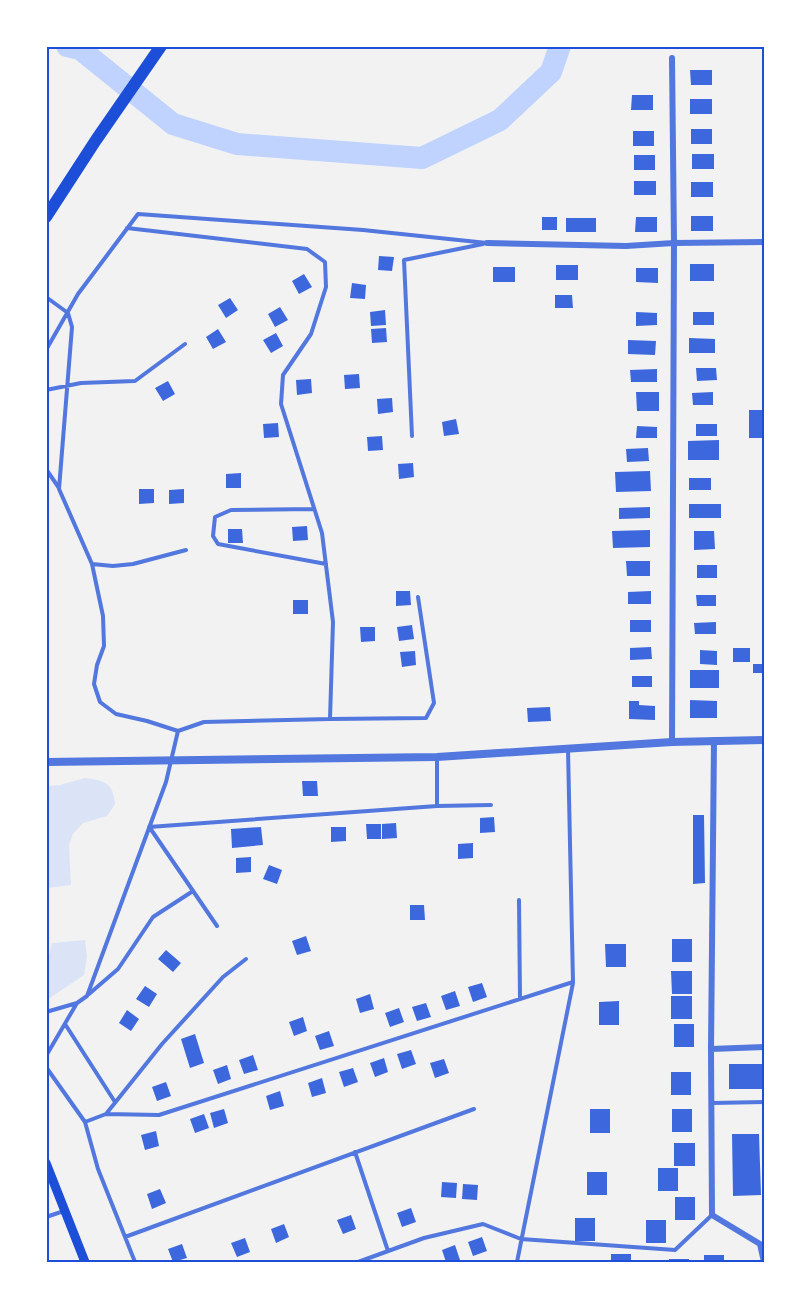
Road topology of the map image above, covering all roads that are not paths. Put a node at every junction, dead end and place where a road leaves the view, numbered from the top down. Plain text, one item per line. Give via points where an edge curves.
1 (158, 51) edge
2 (672, 58) dead end
3 (46, 217) edge
4 (127, 228) junction
5 (765, 242) edge
6 (487, 243) junction
7 (674, 243) junction
8 (46, 297) edge
9 (68, 313) junction
10 (185, 344) dead end
11 (46, 350) edge
12 (68, 386) junction
13 (46, 390) edge
14 (412, 436) dead end
15 (46, 469) edge
16 (59, 489) junction
17 (315, 509) junction
18 (186, 550) dead end
19 (92, 564) junction
20 (326, 564) junction
21 (418, 597) dead end
22 (330, 719) junction
23 (178, 731) junction
24 (714, 740) junction
25 (765, 740) edge
26 (672, 742) junction
27 (568, 749) junction
28 (437, 757) junction
29 (172, 760) junction
30 (46, 762) edge
31 (491, 805) dead end
32 (438, 806) junction
33 (149, 827) junction
34 (193, 891) junction
35 (519, 900) dead end
36 (217, 926) dead end
37 (246, 959) dead end
38 (573, 982) junction
39 (87, 996) junction
40 (520, 999) junction
41 (77, 1004) junction
42 (46, 1012) edge
43 (65, 1024) junction
44 (765, 1047) edge
45 (711, 1049) junction
46 (46, 1056) edge
47 (46, 1067) edge
48 (116, 1102) junction
49 (765, 1102) edge
50 (712, 1103) junction
51 (474, 1109) dead end
52 (106, 1114) junction
53 (85, 1122) junction
54 (355, 1152) junction
55 (46, 1163) edge
56 (65, 1210) junction
57 (712, 1215) junction
58 (46, 1217) edge
59 (125, 1237) junction
60 (521, 1239) junction
61 (762, 1241) edge
62 (388, 1251) junction
63 (85, 1263) edge
64 (135, 1263) edge
65 (358, 1263) edge
66 (517, 1263) edge
67 (764, 1263) edge

1 - 3 highway
2 - 7 street
4 - 6 lane via 138,214
4 - 9 lane
4 - 17 lane via 307,249 325,262 326,287 311,334 283,375 281,404
5 - 7 street
6 - 7 street via 626,246
6 - 14 lane via 404,260
7 - 26 street
8 - 9 lane
9 - 11 lane
9 - 12 lane via 72,327
10 - 12 lane via 135,381
12 - 13 lane
12 - 16 lane
15 - 16 lane
16 - 19 lane
17 - 20 lane
17 - 20 lane via 231,510 215,517 213,536 218,544
18 - 19 lane via 133,564
19 - 23 lane via 104,616 104,646 94,684 100,702 116,714
20 - 22 lane via 333,622
21 - 22 lane via 434,703 426,718
22 - 23 lane via 204,722
23 - 29 lane
24 - 25 street
24 - 26 street
24 - 45 street
26 - 27 street
27 - 28 street
27 - 38 lane
28 - 29 street
28 - 32 lane
29 - 30 street
29 - 33 lane
31 - 32 lane
32 - 33 lane
33 - 34 lane
33 - 39 lane
34 - 36 lane
34 - 39 lane via 153,917 118,969
35 - 40 lane
37 - 48 lane via 222,977
38 - 40 lane
38 - 60 lane
39 - 41 lane
40 - 52 lane via 159,1115
41 - 42 lane
41 - 43 lane
43 - 46 lane
43 - 48 lane
44 - 45 street
45 - 50 street
47 - 53 lane
48 - 52 lane
49 - 50 lane
50 - 57 street
51 - 54 lane
52 - 53 lane
53 - 59 lane via 98,1169
54 - 59 lane
54 - 62 lane
55 - 56 main road
56 - 58 lane
56 - 63 main road
57 - 60 lane via 675,1250
57 - 61 street
59 - 64 lane
60 - 62 lane via 483,1224
60 - 66 lane
61 - 67 street
62 - 65 lane

